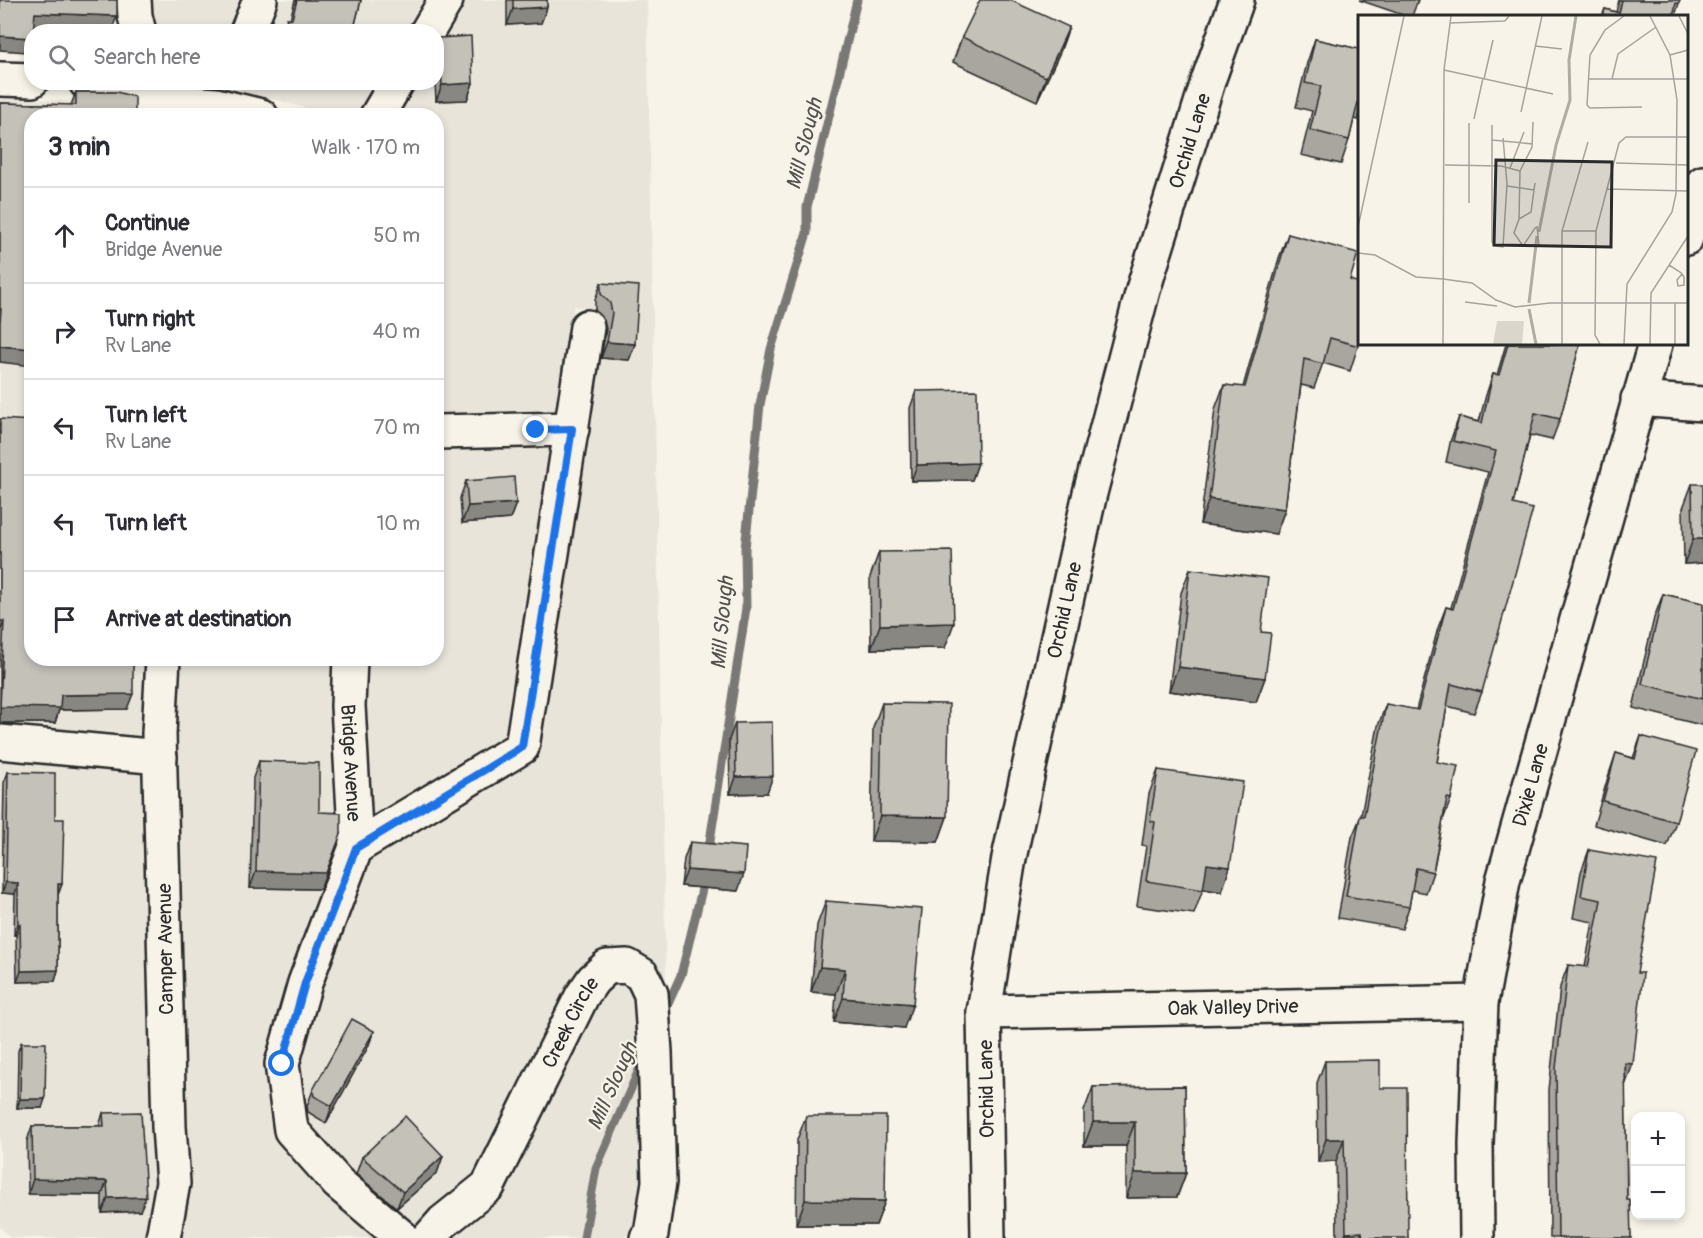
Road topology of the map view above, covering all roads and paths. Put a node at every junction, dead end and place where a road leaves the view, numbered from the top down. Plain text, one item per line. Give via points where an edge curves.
1 (134, 0) edge
2 (260, 0) edge
3 (446, 0) edge
4 (1237, 0) edge
5 (137, 24) edge
6 (250, 24) edge
7 (432, 24) edge
8 (0, 79) edge
9 (24, 80) edge
10 (118, 90) edge
11 (392, 90) edge
12 (220, 94) edge
13 (159, 100) edge
14 (246, 108) edge
15 (382, 108) edge
16 (1703, 183) edge
17 (1688, 232) edge
18 (587, 327) dead end
19 (1655, 345) edge
20 (1638, 399) junction
21 (1703, 404) edge
22 (572, 429) junction
23 (444, 432) edge
24 (163, 666) edge
25 (350, 666) edge
26 (0, 742) edge
27 (160, 757) junction
28 (356, 848) junction
29 (1481, 1002) junction
30 (984, 1012) junction
31 (163, 1238) edge
32 (403, 1238) edge
33 (429, 1238) edge
34 (647, 1238) edge
35 (988, 1238) edge
36 (1477, 1238) edge

1 - 5 street
2 - 6 street
3 - 7 street
4 - 30 street, Orchid Lane via 1143,290 1090,492 1009,858
8 - 9 street
10 - 13 street
11 - 15 street
12 - 13 street
12 - 14 street
16 - 17 street
18 - 22 street
19 - 20 street, Dixie Lane
20 - 21 street
20 - 29 street, Dixie Lane via 1503,882
22 - 23 street
22 - 28 street via 522,747
24 - 27 street, Camper Avenue
25 - 28 street, Bridge Avenue via 348,706
26 - 27 street
27 - 31 street, Camper Avenue via 169,1127 174,1183
28 - 32 street, Bridge Avenue via 305,983 282,1064 291,1130 338,1184
29 - 30 street, Oak Valley Drive
29 - 36 street, Dixie Lane
30 - 35 street, Orchid Lane
33 - 34 street, Creek Circle via 488,1186 592,980 608,967 627,966 642,975 651,994 659,1182 651,1234

